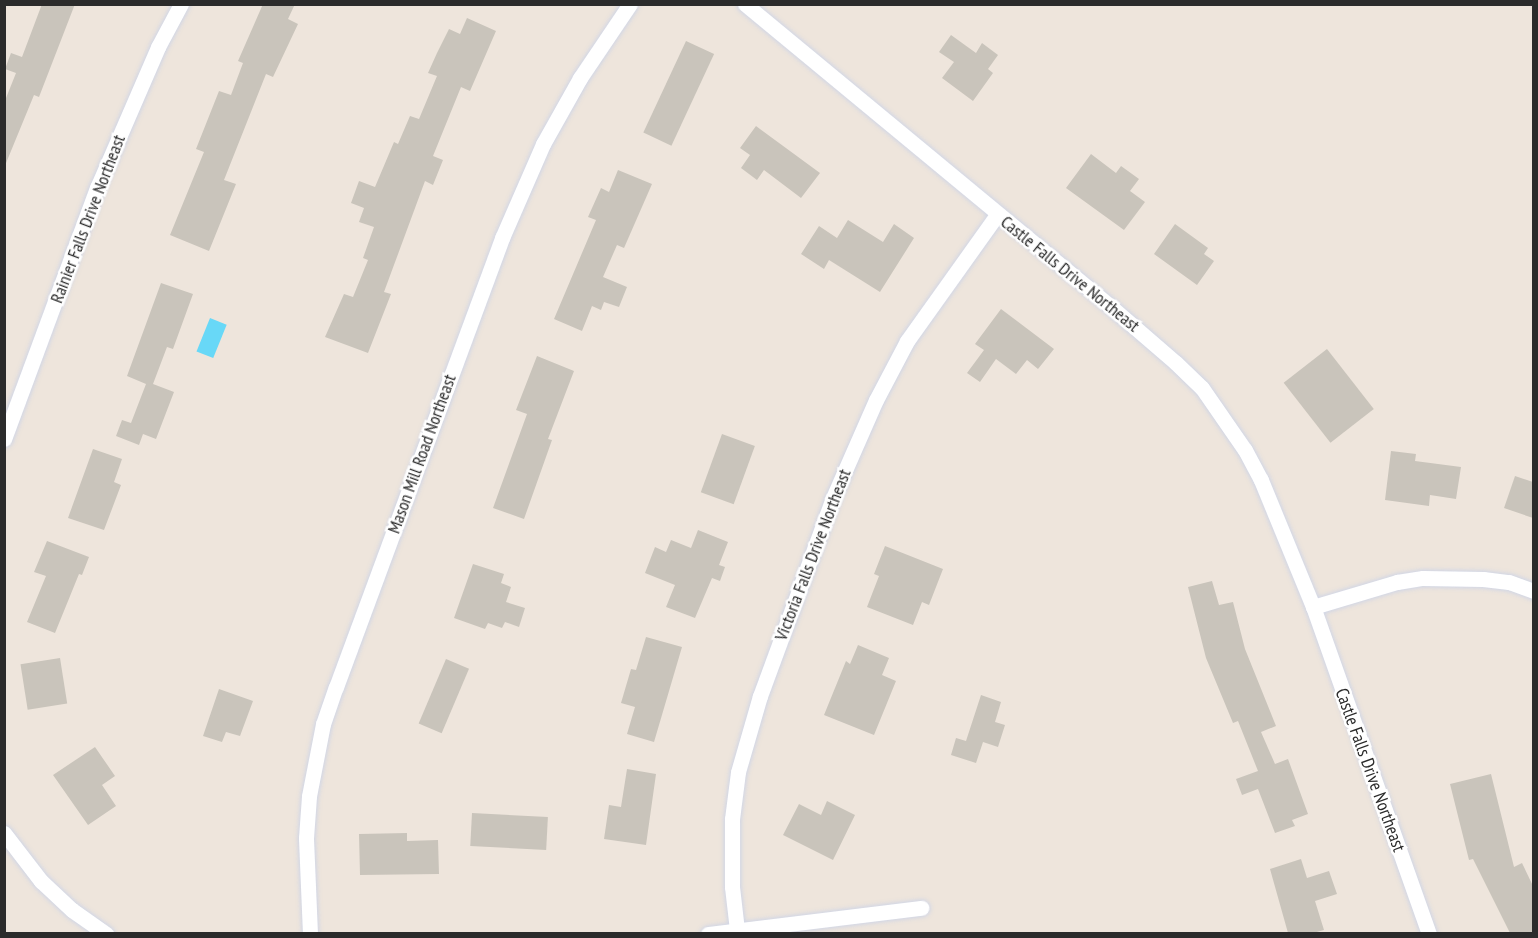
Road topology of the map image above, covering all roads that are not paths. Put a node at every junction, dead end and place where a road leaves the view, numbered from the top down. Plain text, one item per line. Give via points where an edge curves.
1 (181, 4) edge
2 (630, 4) edge
3 (746, 4) edge
4 (997, 214) junction
5 (4, 438) edge
6 (1533, 591) edge
7 (1313, 607) junction
8 (4, 833) edge
9 (921, 908) dead end
10 (737, 930) junction
11 (106, 933) edge
12 (310, 933) edge
13 (708, 933) edge
14 (1429, 933) edge

1 - 5 street, Rainier Falls Drive Northeast via 158,47 98,188
2 - 12 street, Mason Mill Road Northeast via 580,78 543,144 505,231 336,687 309,796 306,838
3 - 4 street, Castle Falls Drive Northeast
4 - 7 street, Castle Falls Drive Northeast via 1119,313 1202,388 1261,480
4 - 10 street, Victoria Falls Drive Northeast via 907,341 876,400 832,500 760,696 738,772 732,819 732,887
6 - 7 street via 1509,582 1423,578
7 - 14 street, Castle Falls Drive Northeast
8 - 11 street via 41,880 72,910
9 - 10 street
10 - 13 street

